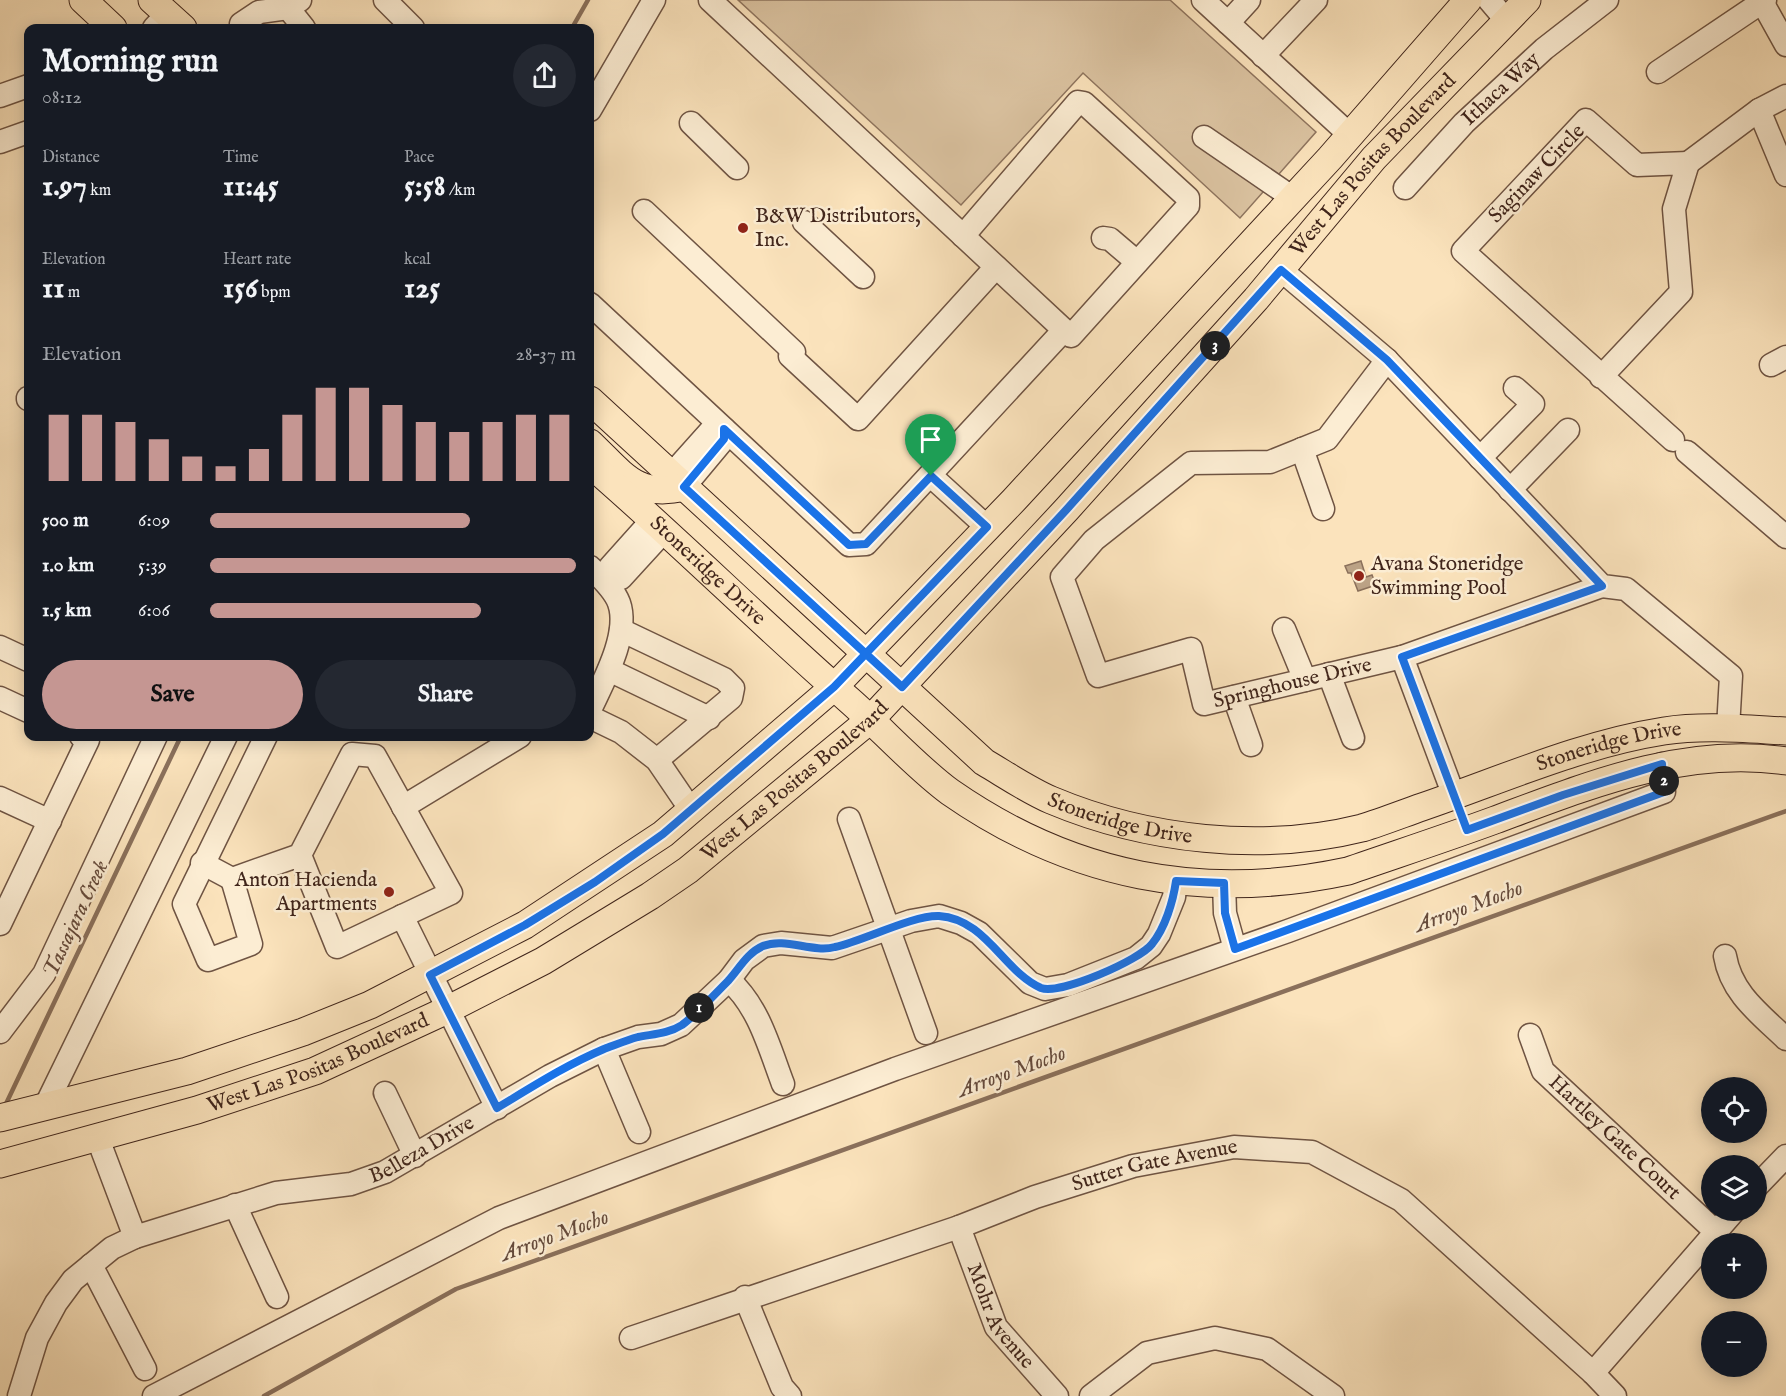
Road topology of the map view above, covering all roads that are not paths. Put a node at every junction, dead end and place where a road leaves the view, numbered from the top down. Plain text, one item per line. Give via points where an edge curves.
1 (83, 0) edge
2 (385, 0) edge
3 (654, 0) edge
4 (710, 0) edge
5 (1203, 0) edge
6 (1249, 0) edge
7 (1316, 0) edge
8 (1468, 0) edge
9 (1527, 0) edge
10 (1607, 0) edge
11 (1762, 0) edge
12 (294, 4) edge
13 (1497, 10) edge
14 (1228, 23) junction
15 (109, 24) edge
16 (241, 24) dead end
17 (302, 24) edge
18 (409, 24) edge
19 (1786, 45) edge
20 (1263, 56) junction
21 (1658, 72) dead end
22 (24, 87) edge
23 (0, 96) edge
24 (1786, 96) edge
25 (594, 103) edge
26 (1759, 110) junction
27 (691, 123) dead end
28 (24, 133) edge
29 (1351, 136) junction
30 (1204, 137) dead end
31 (0, 142) edge
32 (1688, 163) junction
33 (737, 168) dead end
34 (1786, 175) edge
35 (1406, 188) dead end
36 (1293, 198) junction
37 (644, 211) dead end
38 (804, 222) dead end
39 (963, 236) junction
40 (1103, 238) dead end
41 (1137, 262) junction
42 (996, 267) junction
43 (1281, 270) junction
44 (863, 277) dead end
45 (594, 308) edge
46 (1071, 336) dead end
47 (1387, 360) junction
48 (1601, 377) junction
49 (1515, 388) dead end
50 (594, 404) edge
51 (724, 429) junction
52 (1568, 430) dead end
53 (594, 447) edge
54 (1302, 449) junction
55 (1480, 458) junction
56 (594, 468) edge
57 (931, 476) junction
58 (678, 481) junction
59 (1510, 490) junction
60 (1323, 509) dead end
61 (659, 525) junction
62 (987, 527) junction
63 (1786, 537) edge
64 (598, 575) edge
65 (1602, 586) junction
66 (1284, 629) dead end
67 (621, 630) junction
68 (0, 646) edge
69 (865, 653) junction
70 (1402, 657) junction
71 (24, 658) edge
72 (609, 670) junction
73 (1329, 674) junction
74 (1305, 680) junction
75 (834, 687) junction
76 (902, 687) junction
77 (1234, 696) junction
78 (0, 698) edge
79 (594, 702) edge
80 (24, 709) edge
81 (709, 718) junction
82 (594, 719) edge
83 (871, 719) junction
84 (1728, 728) junction
85 (1786, 731) edge
86 (1353, 738) dead end
87 (88, 741) edge
88 (154, 741) edge
89 (224, 741) edge
90 (263, 741) edge
91 (512, 741) edge
92 (1251, 745) dead end
93 (657, 760) junction
94 (1786, 761) edge
95 (1662, 764) junction
96 (1454, 796) junction
97 (0, 798) edge
98 (403, 807) junction
99 (691, 810) junction
100 (849, 819) dead end
101 (50, 821) junction
102 (1467, 830) junction
103 (300, 855) junction
104 (202, 863) junction
105 (232, 879) junction
106 (1176, 881) junction
107 (1224, 883) junction
108 (402, 916) junction
109 (0, 924) edge
110 (889, 930) junction
111 (1235, 949) junction
112 (1725, 956) dead end
113 (430, 975) junction
114 (729, 980) junction
115 (447, 1010) junction
116 (0, 1032) edge
117 (926, 1033) dead end
118 (1530, 1035) dead end
119 (1786, 1039) edge
120 (604, 1049) junction
121 (783, 1084) dead end
122 (385, 1093) dead end
123 (46, 1106) junction
124 (497, 1108) junction
125 (0, 1118) edge
126 (639, 1131) dead end
127 (98, 1139) junction
128 (415, 1156) junction
129 (1786, 1156) edge
130 (5, 1168) edge
131 (1767, 1176) edge
132 (235, 1205) junction
133 (1725, 1221) edge
134 (959, 1227) junction
135 (1715, 1231) junction
136 (135, 1237) junction
137 (91, 1265) junction
138 (277, 1298) dead end
139 (745, 1298) junction
140 (631, 1338) dead end
141 (145, 1368) dead end
142 (1593, 1373) junction
143 (19, 1396) edge
144 (154, 1396) edge
145 (790, 1396) edge
146 (1057, 1396) edge
147 (1091, 1396) edge
148 (1333, 1396) edge
149 (1615, 1396) edge

1 - 15 main road
2 - 18 street
3 - 25 street
4 - 39 street
5 - 14 street
6 - 14 street
7 - 20 street
8 - 29 main road, West Las Positas Boulevard
9 - 13 main road, West Las Positas Boulevard
10 - 35 street, Ithaca Way via 1544,49 1472,115
11 - 19 street
11 - 21 street
12 - 16 street via 259,12
12 - 17 street
13 - 43 main road, West Las Positas Boulevard
14 - 20 street
20 - 29 street
22 - 23 street
24 - 26 street
26 - 32 street
26 - 34 street
27 - 33 street
28 - 31 street
29 - 36 main road, West Las Positas Boulevard
30 - 36 street
32 - 48 street via 1674,209 1681,292
32 - 48 street, Saginaw Circle via 1637,165 1586,120 1463,251
36 - 62 main road, West Las Positas Boulevard
37 - 42 street via 858,419
38 - 44 street
39 - 41 street via 1078,102 1084,103 1188,198 1188,206
39 - 42 street
40 - 41 street via 1110,239
41 - 46 street
42 - 57 street via 1064,330
43 - 47 street
43 - 76 main road, West Las Positas Boulevard
45 - 51 street
47 - 54 street, Springhouse Drive via 1327,439
47 - 55 street
48 - 63 street
49 - 55 street via 1533,404
50 - 58 main road, Stoneridge Drive
51 - 57 street via 849,545 866,544
51 - 58 street via 724,439
52 - 59 street
53 - 58 main road via 644,489 656,492
54 - 60 street
54 - 77 street, Springhouse Drive via 1270,462 1191,463 1094,540 1062,577 1098,676 1191,649 1204,704
55 - 59 street
56 - 61 main road, Stoneridge Drive
57 - 62 street
58 - 69 main road, Stoneridge Drive
59 - 65 street
61 - 64 street
61 - 75 main road, Stoneridge Drive
62 - 69 main road, West Las Positas Boulevard
64 - 67 street via 619,601
65 - 70 street, Springhouse Drive
65 - 84 street via 1626,589 1731,676
66 - 74 street
67 - 72 street
67 - 81 street via 724,679 733,688 731,698
68 - 71 street
69 - 75 main road, West Las Positas Boulevard
69 - 76 main road, Stoneridge Drive
70 - 73 street, Springhouse Drive
70 - 96 street
72 - 79 street
72 - 81 street
73 - 74 street, Springhouse Drive
73 - 86 street
74 - 77 street, Springhouse Drive
75 - 83 main road, Stoneridge Drive
75 - 99 main road, West Las Positas Boulevard
76 - 83 main road, West Las Positas Boulevard
76 - 96 main road, Stoneridge Drive via 984,762 1051,799 1152,830 1245,840 1304,838 1362,828
77 - 92 street
78 - 80 street
81 - 93 street
82 - 93 street via 621,732
83 - 106 main road, Stoneridge Drive via 949,791 1025,837 1103,867
83 - 115 main road, West Las Positas Boulevard via 688,870 543,961
84 - 85 main road, Stoneridge Drive
84 - 96 main road, Stoneridge Drive via 1665,731 1613,742
87 - 101 street
88 - 116 street via 44,974
89 - 123 street
90 - 104 street
91 - 98 street
93 - 99 street
94 - 95 main road, Stoneridge Drive via 1727,756
95 - 102 main road, Stoneridge Drive
95 - 111 street via 1664,792
96 - 102 main road
97 - 101 street
98 - 103 street via 375,756 352,754
98 - 108 street via 451,893
99 - 113 main road, West Las Positas Boulevard via 595,882 525,925
100 - 110 street
101 - 109 street
102 - 107 main road, Stoneridge Drive via 1348,871 1311,879
103 - 105 street
103 - 108 street via 337,947
104 - 105 street
104 - 105 street via 184,904 208,960 251,944
106 - 107 main road, Stoneridge Drive
106 - 110 street, Belleza Drive via 1174,897 1151,946 1136,958 1068,985 1045,989 1030,983 997,948 961,923 939,916
107 - 111 street via 1225,913
108 - 113 street
110 - 114 street, Belleza Drive via 832,948 781,943 763,946 744,960
110 - 117 street
111 - 144 street via 895,1069 500,1218
112 - 119 street via 1728,974 1743,999
113 - 115 street
113 - 123 main road, West Las Positas Boulevard via 370,1005 293,1035 187,1071
114 - 120 street, Belleza Drive via 681,1025
114 - 121 street via 743,992 756,1013
115 - 124 street
115 - 127 main road, West Las Positas Boulevard via 315,1071
118 - 135 street, Hartley Gate Court via 1543,1071
120 - 124 street, Belleza Drive
120 - 126 street
122 - 128 street
123 - 125 main road, West Las Positas Boulevard
124 - 128 street, Belleza Drive
127 - 130 main road, West Las Positas Boulevard
127 - 136 street
128 - 132 street, Belleza Drive via 351,1184 276,1193
129 - 131 street
132 - 136 street, Belleza Drive
132 - 138 street
133 - 135 street
134 - 139 street, Sutter Gate Avenue
134 - 142 street, Sutter Gate Avenue via 1035,1197 1133,1166 1234,1147 1312,1152 1401,1200
134 - 146 street, Mohr Avenue via 996,1327
135 - 142 street
136 - 137 street, Belleza Drive via 112,1248
137 - 141 street
137 - 143 street, Belleza Drive via 73,1280 41,1329
139 - 140 street, Sutter Gate Avenue
139 - 145 street via 782,1387
142 - 149 street, Sutter Gate Avenue
147 - 148 street via 1147,1353 1215,1338 1267,1349

